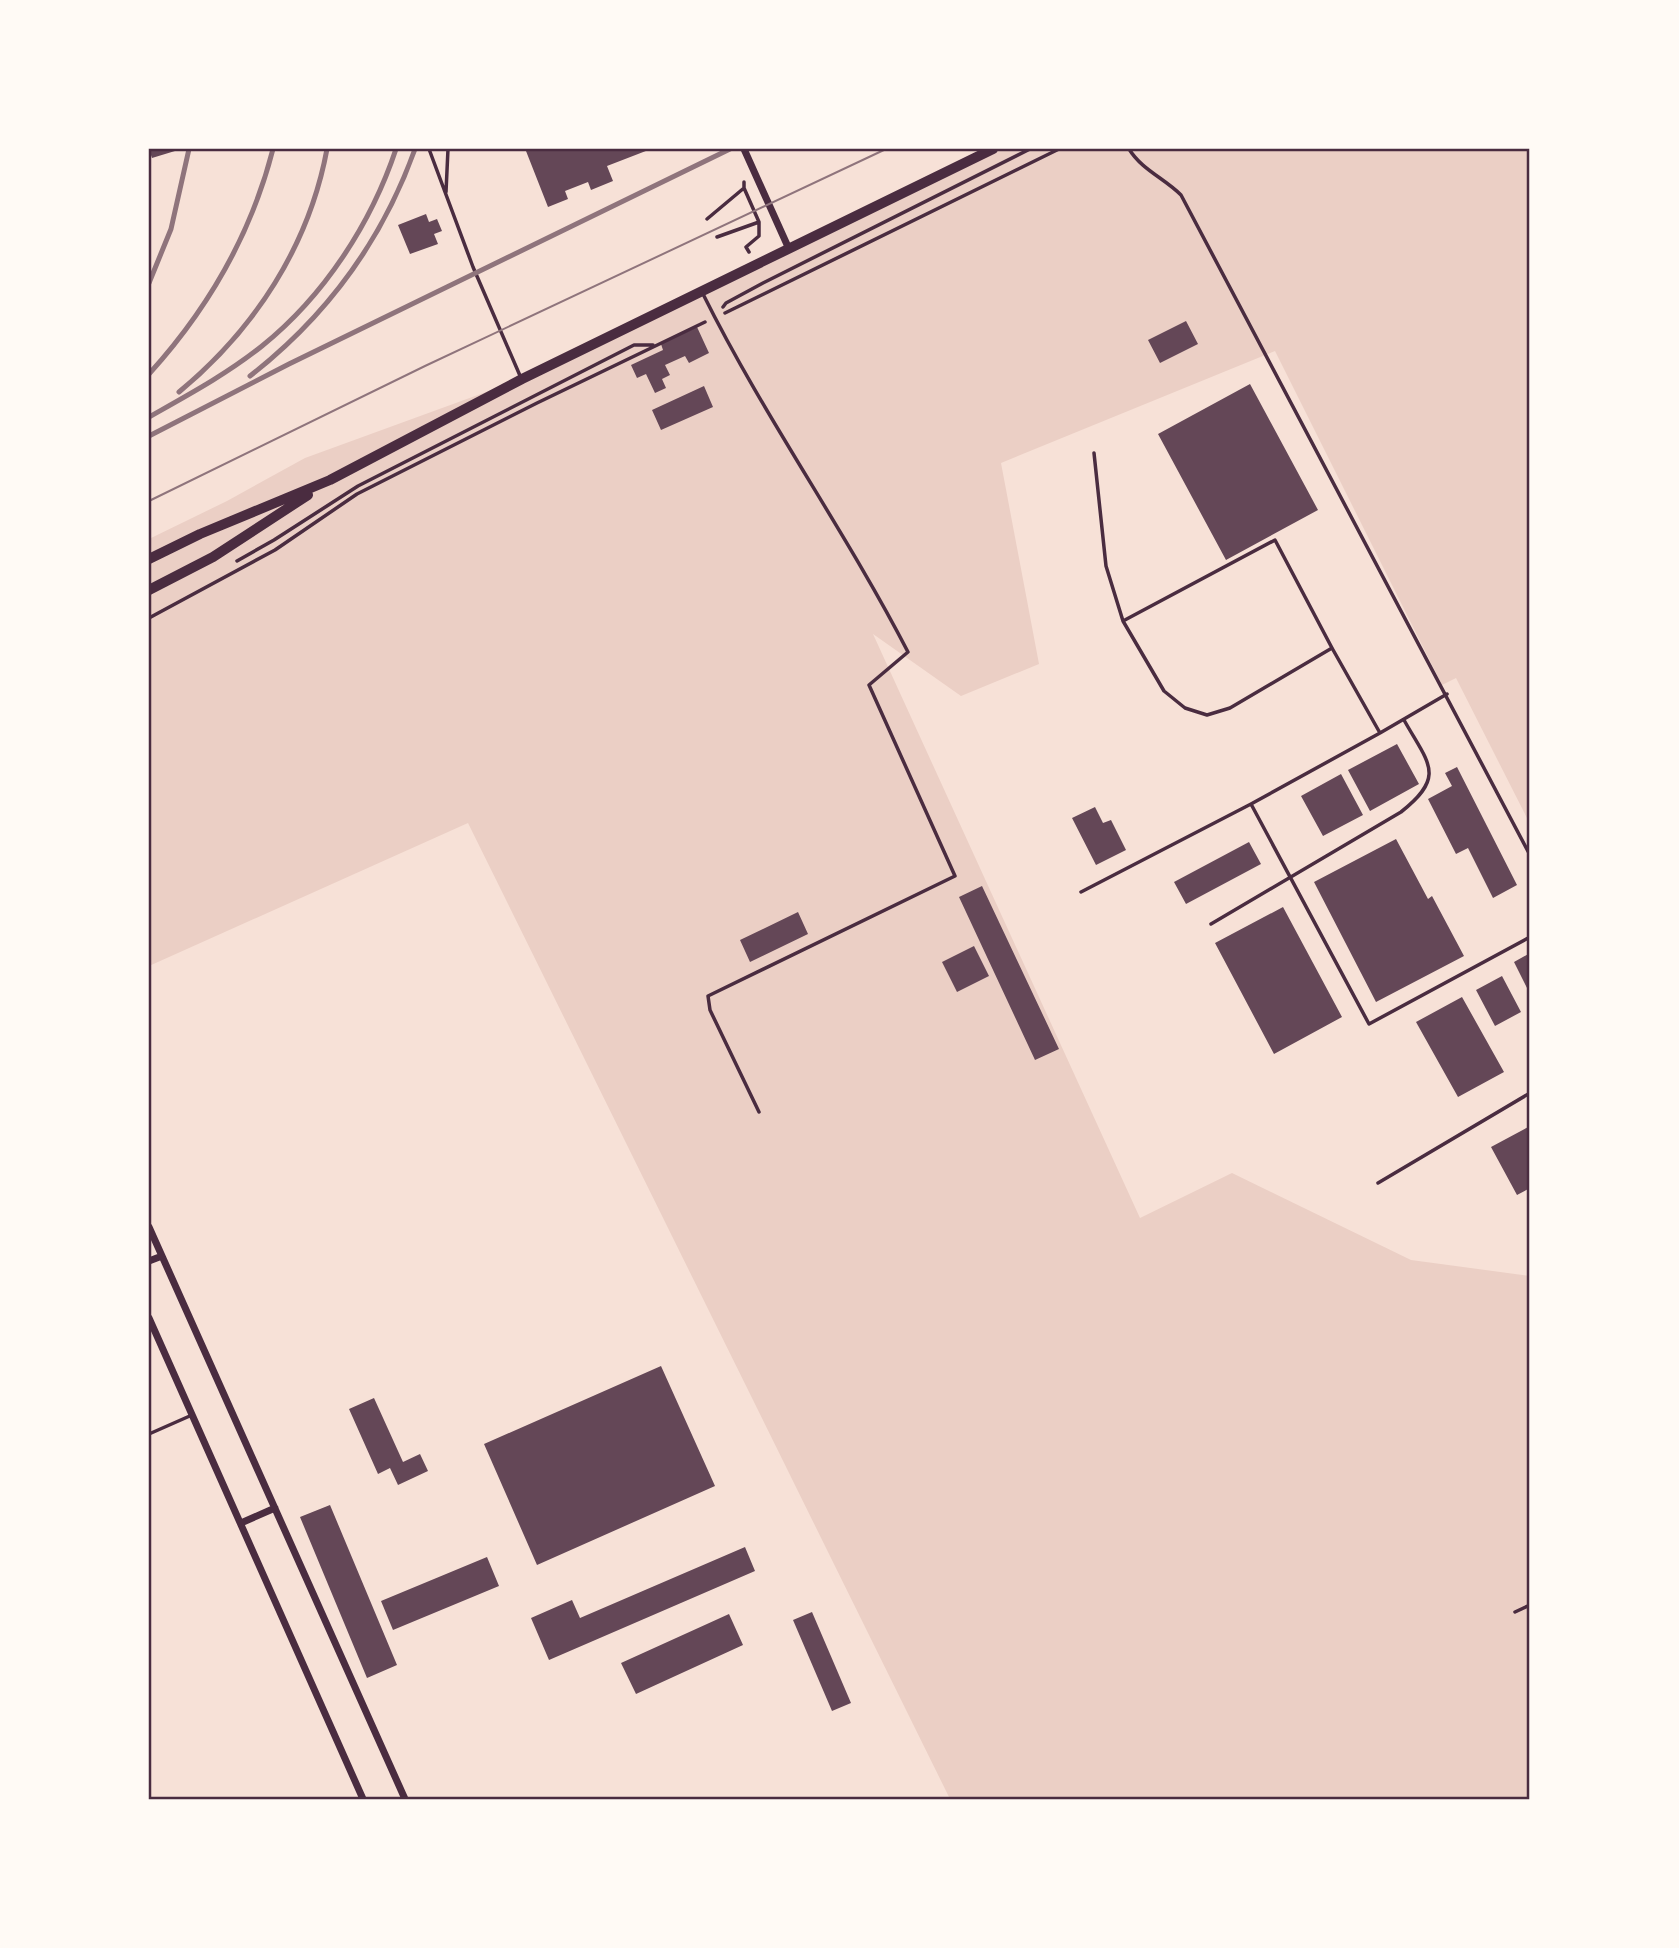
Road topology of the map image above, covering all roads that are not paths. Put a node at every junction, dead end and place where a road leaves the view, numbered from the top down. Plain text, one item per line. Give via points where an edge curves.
1 (429, 149) edge
2 (447, 149) edge
3 (744, 149) edge
4 (993, 149) edge
5 (1129, 149) edge
6 (446, 194) junction
7 (789, 249) junction
8 (702, 292) junction
9 (522, 379) junction
10 (1094, 453) dead end
11 (330, 480) junction
12 (149, 559) edge
13 (149, 590) edge
14 (1123, 621) junction
15 (1332, 648) junction
16 (1447, 694) junction
17 (1404, 720) junction
18 (1380, 733) junction
19 (1251, 804) junction
20 (1530, 855) edge
21 (1291, 878) junction
22 (1081, 892) dead end
23 (1211, 924) dead end
24 (1530, 937) edge
25 (1530, 1093) edge
26 (759, 1112) dead end
27 (1378, 1183) dead end
28 (149, 1227) edge
29 (162, 1256) junction
30 (149, 1261) edge
31 (149, 1318) edge
32 (192, 1414) junction
33 (149, 1434) edge
34 (275, 1508) junction
35 (241, 1523) junction
36 (363, 1799) edge
37 (405, 1799) edge

1 - 6 lane
2 - 6 lane
3 - 7 street
4 - 7 main road
5 - 16 lane via 1144,167 1181,195
6 - 9 lane
7 - 8 main road
8 - 9 main road
8 - 26 lane via 908,652 869,685 955,876 708,996 710,1010
9 - 11 main road
10 - 14 lane via 1106,566
11 - 12 main road
11 - 13 main road via 213,557
14 - 15 lane via 1164,691 1185,708 1207,715 1230,708
14 - 15 lane via 1275,540
15 - 18 lane
16 - 17 lane
16 - 20 lane
17 - 18 lane
17 - 21 lane via 1427,761 1427,786 1401,812
18 - 19 lane
19 - 21 lane
19 - 22 lane
21 - 23 lane
21 - 24 lane via 1369,1024
25 - 27 lane
28 - 29 street
29 - 30 street
29 - 34 street
31 - 32 street
32 - 33 lane
32 - 35 street
34 - 35 street
34 - 37 street
35 - 36 street

